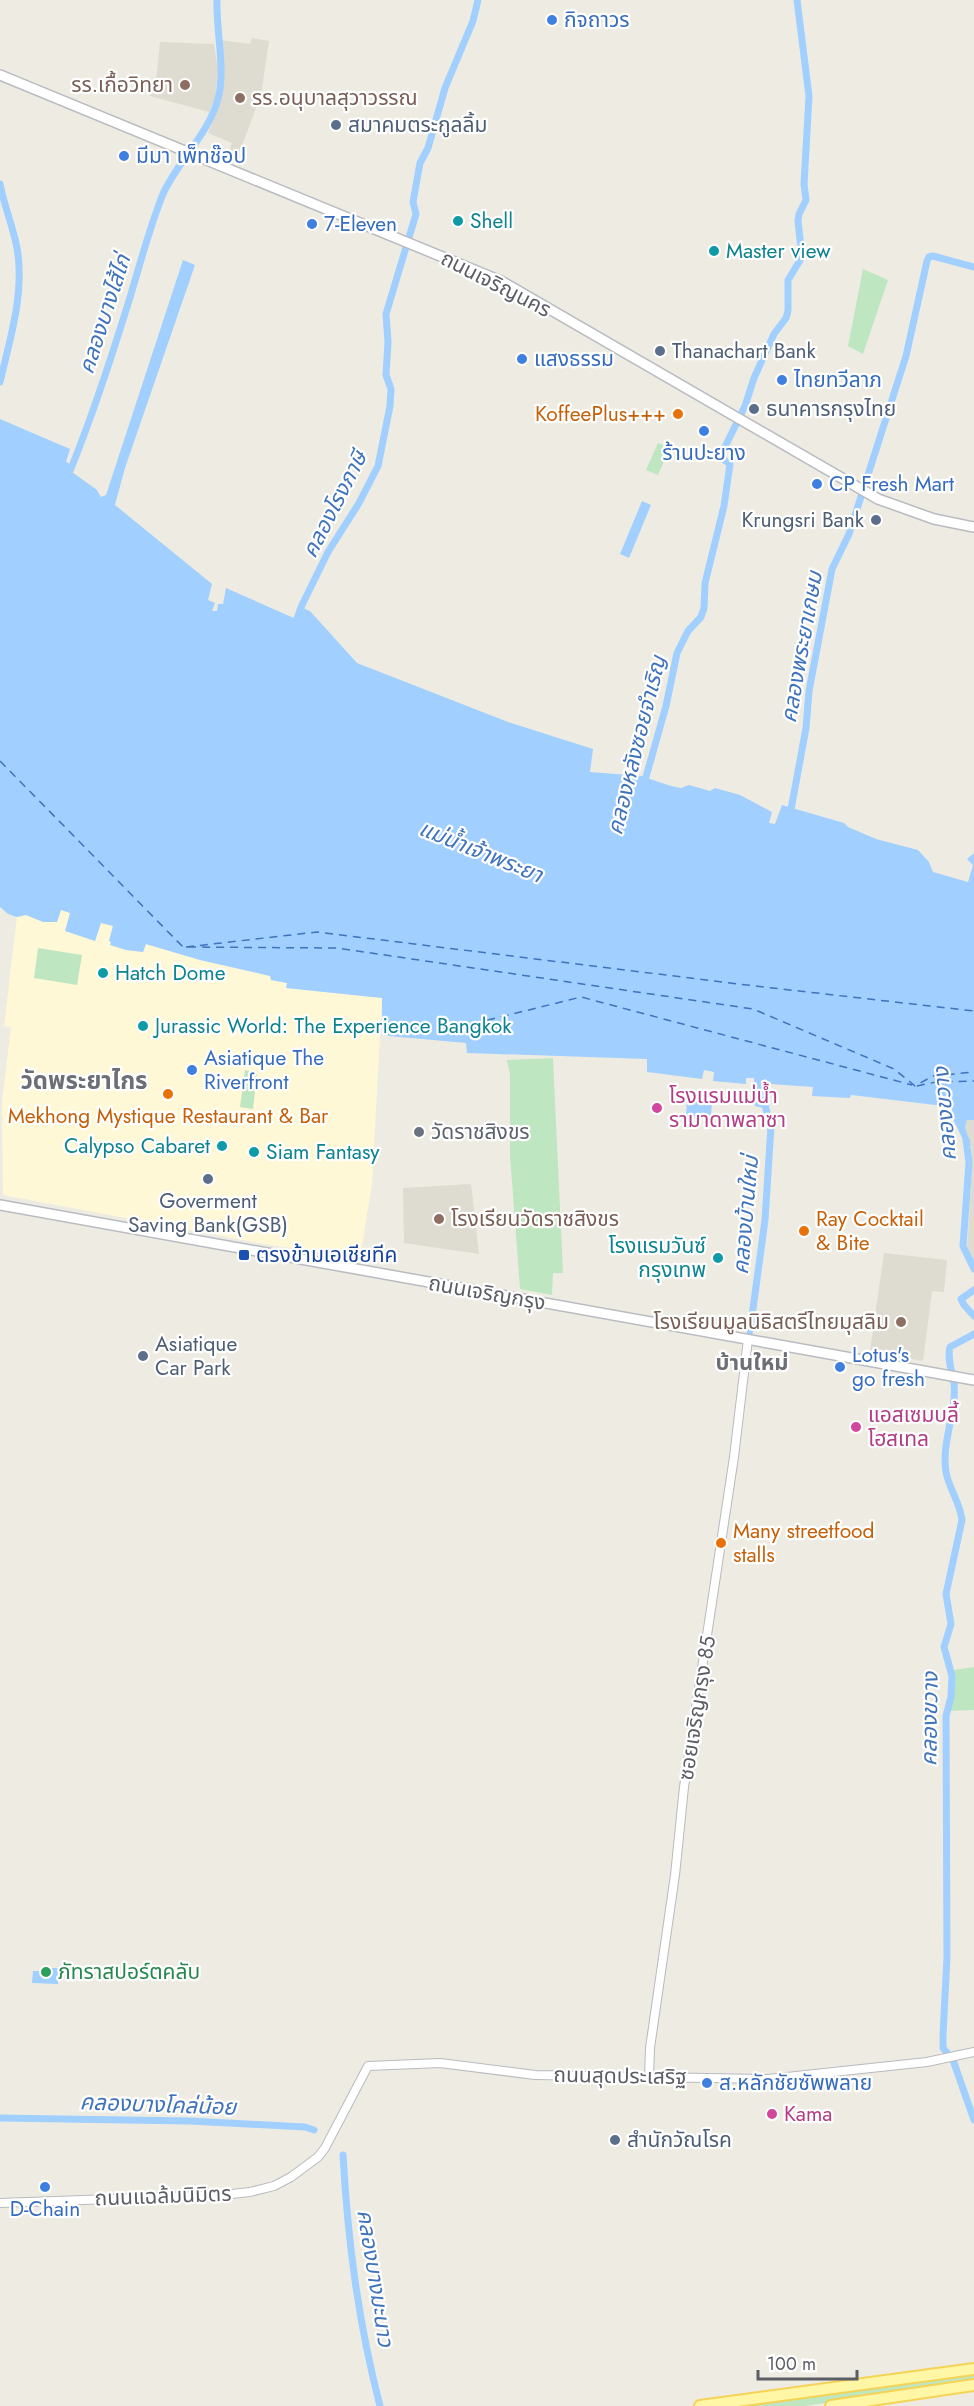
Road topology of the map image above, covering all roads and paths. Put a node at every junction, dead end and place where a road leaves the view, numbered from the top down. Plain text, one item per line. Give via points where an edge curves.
1 (3, 77) edge
2 (974, 527) edge
3 (0, 1205) edge
4 (748, 1339) junction
5 (974, 1380) edge
6 (974, 2052) edge
7 (649, 2077) junction
8 (318, 2157) joint
9 (0, 2203) edge
10 (974, 2369) edge
11 (974, 2385) edge
12 (700, 2406) edge
13 (831, 2406) edge

1 - 2 main road, ถนนเจริญนคร via 501,281 863,491 905,510
3 - 4 main road, ถนนเจริญกรุง
4 - 5 main road, ถนนเจริญกรุง
4 - 7 street, ซอยเจริญกรุง 85 via 681,1808
6 - 7 street, ถนนสุดประเสริฐ via 942,2060 768,2079
7 - 8 street, ถนนสุดประเสริฐ via 535,2075 440,2063 368,2066
8 - 9 street, ถนนแฉล้มนิมิตร via 274,2186 250,2192
10 - 12 main road
11 - 13 main road

